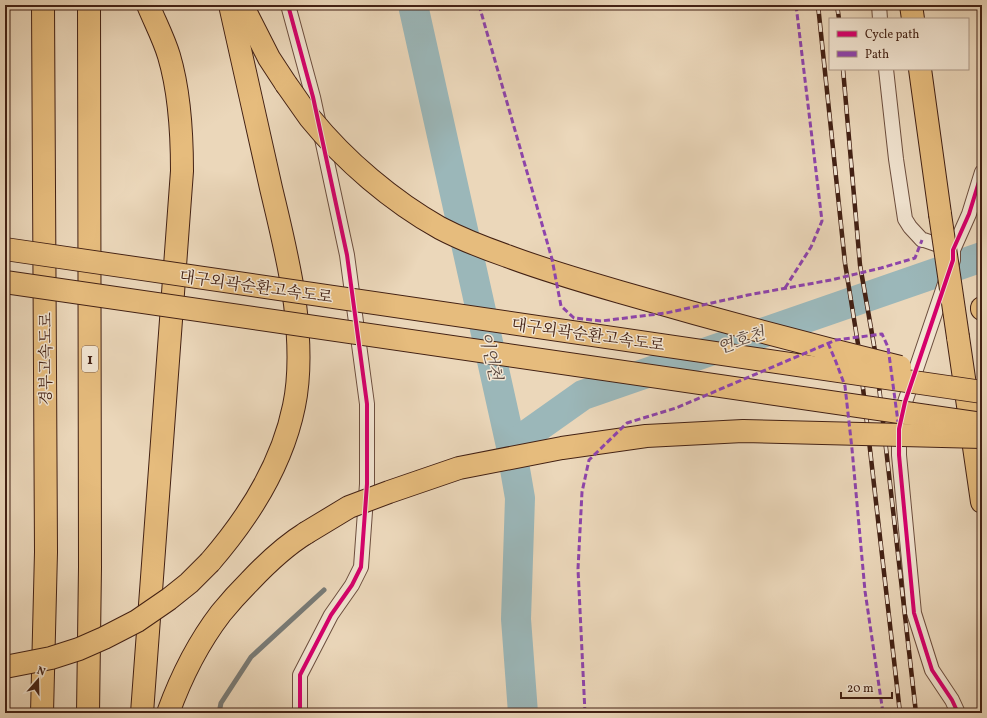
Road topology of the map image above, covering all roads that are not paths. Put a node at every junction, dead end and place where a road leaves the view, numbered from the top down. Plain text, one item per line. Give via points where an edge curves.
1 (43, 5) edge
2 (90, 5) edge
3 (148, 5) edge
4 (230, 5) edge
5 (242, 5) edge
6 (288, 5) edge
7 (879, 5) edge
8 (911, 5) edge
9 (880, 18) edge
10 (913, 18) edge
11 (886, 70) edge
12 (920, 70) edge
13 (982, 172) edge
14 (982, 195) edge
15 (969, 214) junction
16 (5, 249) edge
17 (953, 255) junction
18 (5, 282) edge
19 (982, 389) edge
20 (982, 392) edge
21 (982, 424) edge
22 (982, 437) edge
23 (982, 502) edge
24 (5, 667) edge
25 (42, 713) edge
26 (88, 713) edge
27 (142, 713) edge
28 (168, 713) edge
29 (300, 713) edge
30 (958, 713) edge

1 - 25 main road, 경부고속도로 via 46,552
2 - 26 main road, 1
3 - 27 main road via 169,56 175,85 180,114 182,171
4 - 24 main road, bridge via 290,270 295,303 298,371 294,406 282,446 256,500 224,546 169,600 131,624 79,649 51,658
5 - 19 main road, bridge via 269,58 322,131 363,172 397,200 459,238 570,278
6 - 29 street via 313,97 347,255 367,404 367,484 361,567 331,615 300,675
7 - 9 street
8 - 10 main road
11 - 17 street via 905,218 922,240
12 - 23 main road, bridge
13 - 15 street
14 - 15 street
15 - 17 street
16 - 20 main road, 대구외곽순환고속도로, bridge
17 - 30 street, bridge via 905,402 899,429 899,455 914,613 932,670
18 - 21 main road, 대구외곽순환고속도로, bridge
22 - 28 main road, bridge via 743,431 646,436 562,448 459,468 388,492 349,507 296,539 273,558 236,596 206,635 193,656

